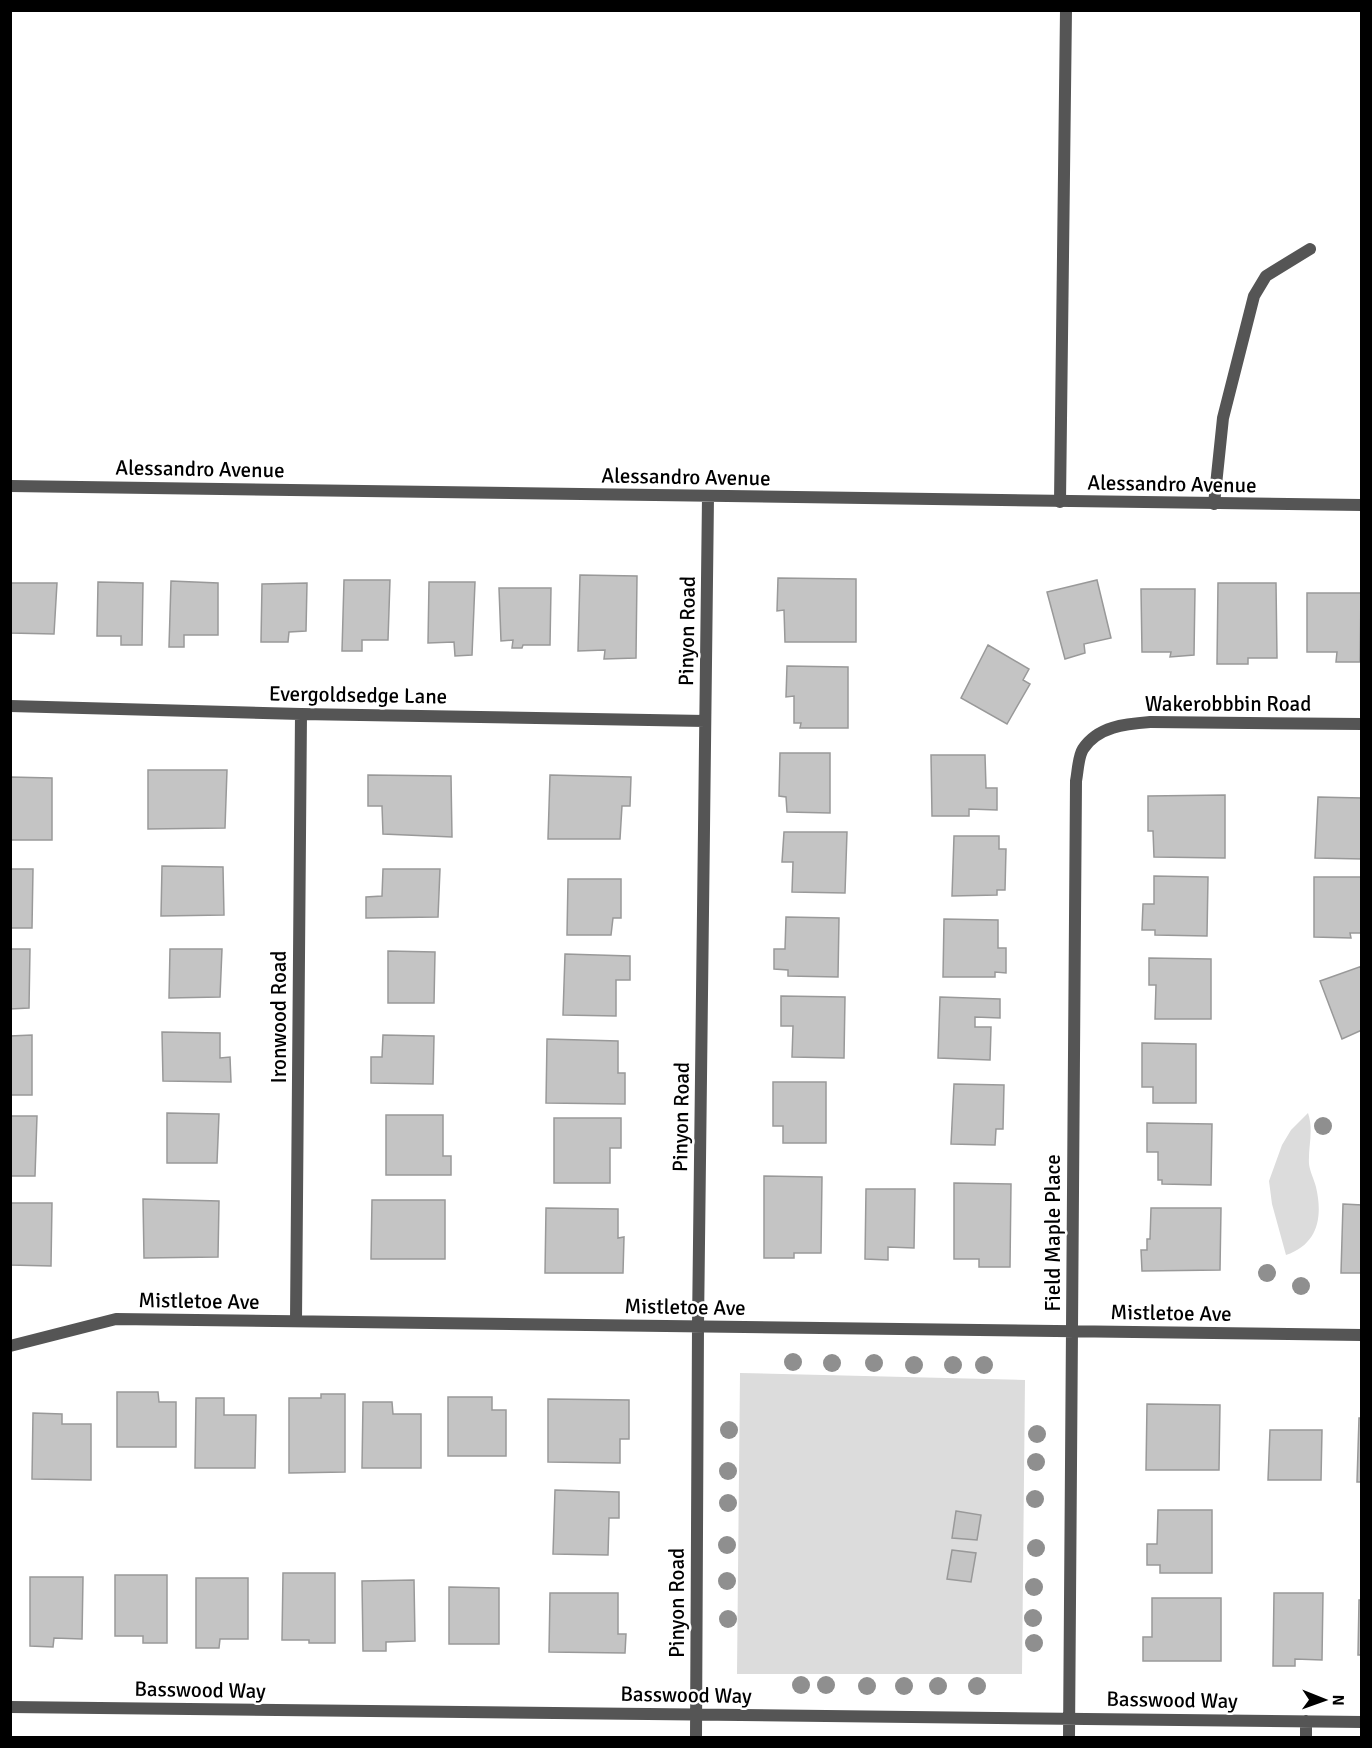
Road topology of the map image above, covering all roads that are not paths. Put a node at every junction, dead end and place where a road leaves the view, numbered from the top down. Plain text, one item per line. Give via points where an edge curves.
1 (1066, 10) edge
2 (1310, 249) dead end
3 (10, 486) edge
4 (708, 496) junction
5 (1060, 502) junction
6 (1214, 504) junction
7 (1362, 505) edge
8 (10, 706) edge
9 (301, 714) junction
10 (705, 721) junction
11 (1362, 724) edge
12 (1096, 734) joint
13 (296, 1322) junction
14 (698, 1326) junction
15 (1072, 1331) junction
16 (1362, 1335) edge
17 (10, 1346) edge
18 (10, 1707) edge
19 (696, 1715) junction
20 (1070, 1718) junction
21 (1306, 1721) junction
22 (1362, 1722) edge
23 (696, 1737) edge
24 (1070, 1737) edge
25 (1306, 1737) edge

1 - 5 street
2 - 6 street via 1266,276 1254,296 1223,418
3 - 4 street, Alessandro Avenue
4 - 5 street, Alessandro Avenue
4 - 10 street, Pinyon Road
5 - 6 street, Alessandro Avenue
6 - 7 street, Alessandro Avenue
8 - 9 street, Evergoldsedge Lane
9 - 10 street, Evergoldsedge Lane
9 - 13 street, Ironwood Road
10 - 14 street, Pinyon Road
11 - 12 street, Wakerobbbin Road via 1151,722 1122,724
12 - 15 street, Field Maple Place via 1082,750 1076,781
13 - 14 street, Mistletoe Ave
13 - 17 street, Mistletoe Ave via 116,1319
14 - 15 street, Mistletoe Ave
14 - 19 street, Pinyon Road
15 - 16 street, Mistletoe Ave
15 - 20 street, Field Maple Place
18 - 19 street, Basswood Way
19 - 20 street, Basswood Way
19 - 23 street, Pinyon Road
20 - 21 street, Basswood Way
20 - 24 street, Field Maple Place
21 - 22 street, Basswood Way
21 - 25 street

